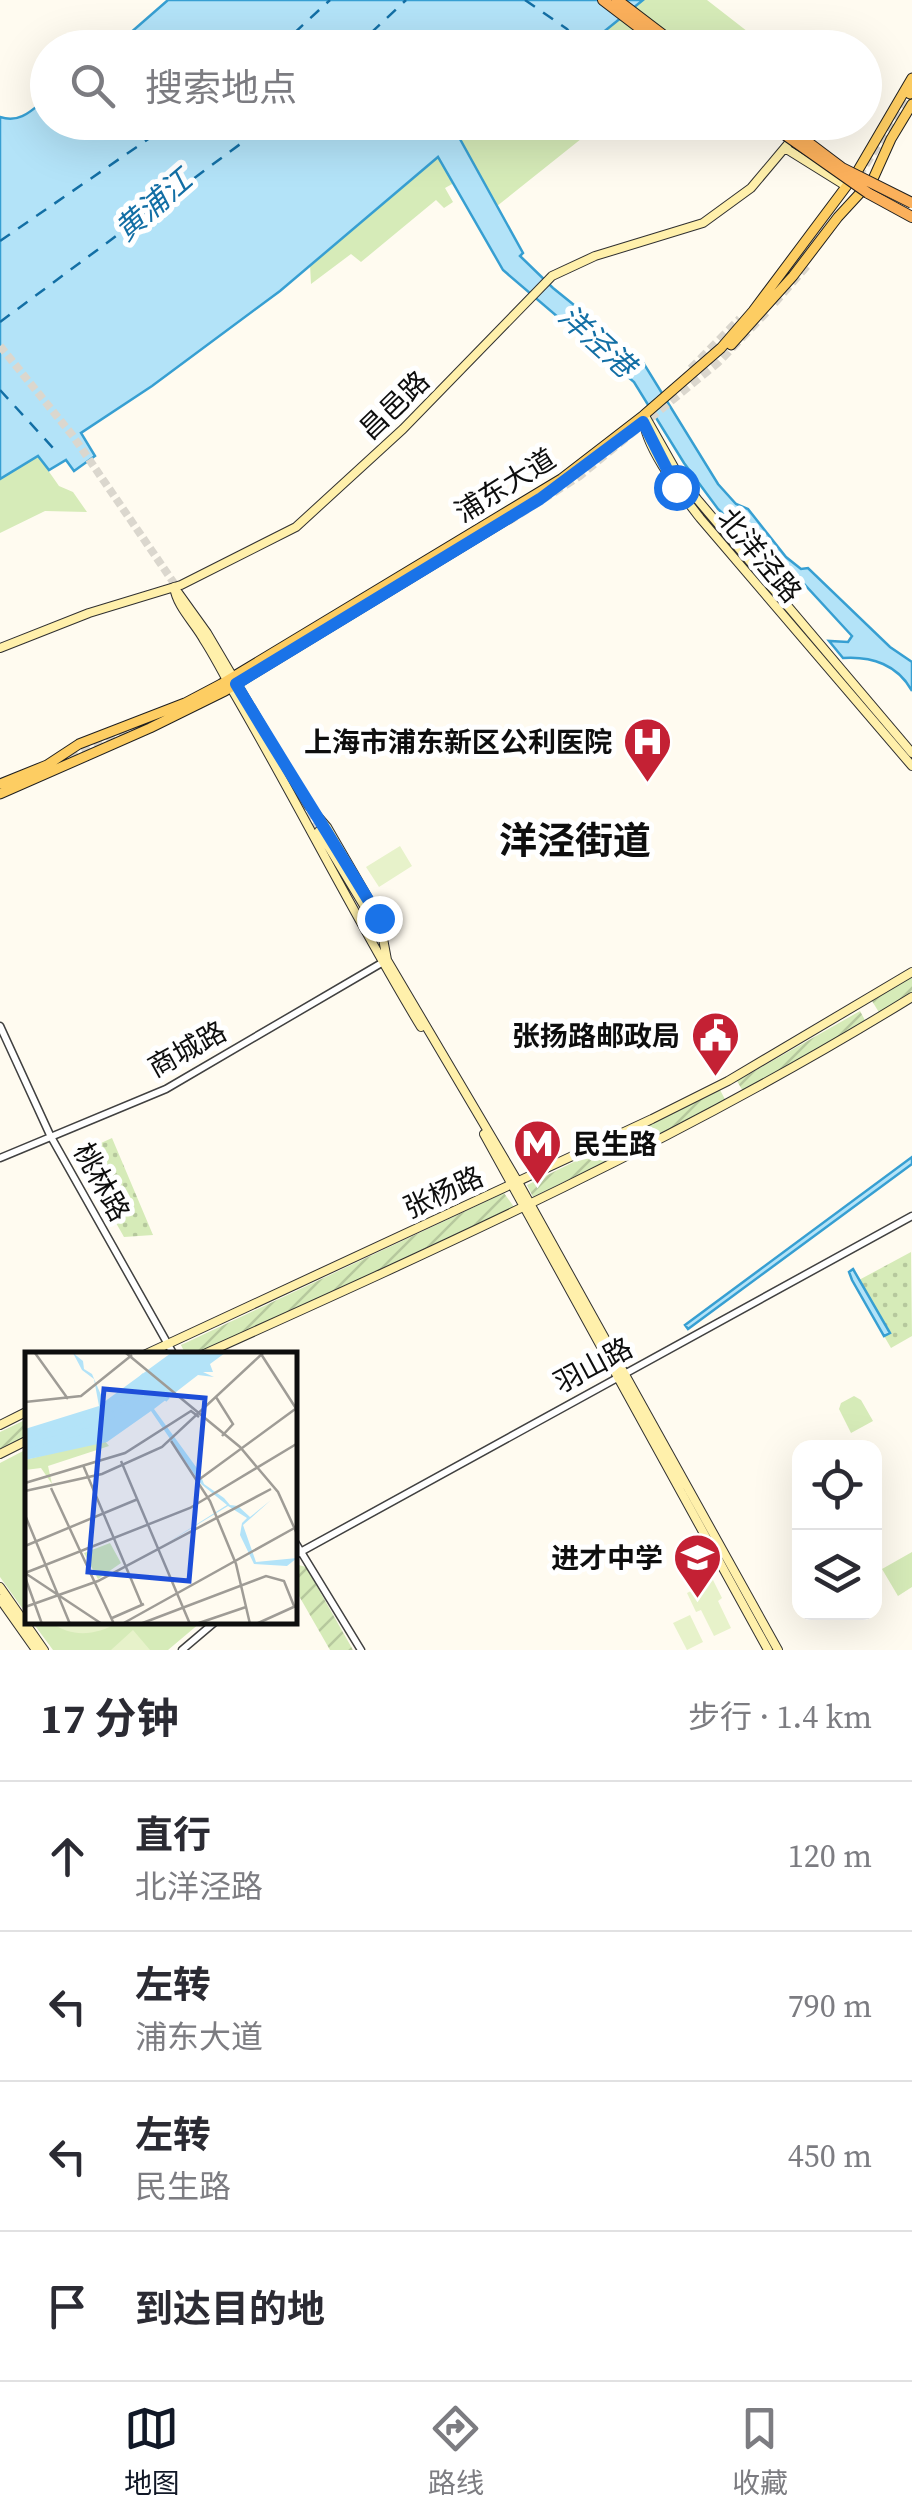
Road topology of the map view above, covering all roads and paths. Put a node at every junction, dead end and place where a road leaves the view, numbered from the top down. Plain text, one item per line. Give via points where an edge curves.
1 (603, 0) edge
2 (617, 0) edge
3 (642, 30) edge
4 (656, 30) edge
5 (912, 78) edge
6 (911, 96) edge
7 (882, 129) edge
8 (791, 140) edge
9 (792, 140) edge
10 (805, 140) edge
11 (812, 140) edge
12 (876, 140) edge
13 (786, 148) junction
14 (857, 172) junction
15 (873, 179) junction
16 (846, 186) junction
17 (864, 193) junction
18 (912, 201) edge
19 (850, 206) junction
20 (912, 217) edge
21 (808, 264) tunnel mouth
22 (672, 394) junction
23 (646, 417) junction
24 (174, 587) junction
25 (0, 648) edge
26 (232, 682) junction
27 (185, 703) junction
28 (92, 744) dead end
29 (908, 748) edge
30 (912, 766) edge
31 (0, 784) edge
32 (0, 794) edge
33 (372, 938) junction
34 (386, 942) junction
35 (385, 962) junction
36 (912, 972) edge
37 (912, 997) edge
38 (0, 1026) edge
39 (50, 1135) junction
40 (0, 1158) edge
41 (515, 1183) junction
42 (526, 1206) junction
43 (912, 1216) edge
44 (167, 1344) junction
45 (150, 1352) edge
46 (172, 1352) edge
47 (209, 1352) edge
48 (623, 1376) junction
49 (25, 1412) edge
50 (0, 1424) edge
51 (25, 1442) edge
52 (0, 1454) edge
53 (298, 1553) edge
54 (0, 1587) edge
55 (0, 1600) edge
56 (25, 1623) edge
57 (27, 1625) edge
58 (211, 1625) edge
59 (36, 1650) edge
60 (44, 1650) edge
61 (182, 1650) edge
62 (361, 1650) edge
63 (768, 1650) edge
64 (778, 1650) edge

1 - 3 highway
2 - 4 highway
5 - 7 main road, 浦东大道
6 - 15 main road, 浦东大道
8 - 13 main road, 昌邑路
9 - 17 highway, bridge
10 - 18 highway, bridge via 842,168
11 - 14 main road, 昌邑路
12 - 14 main road, 浦东大道
13 - 16 main road
13 - 24 main road, 昌邑路 via 751,188 704,223 595,256 541,284 432,400 296,527
14 - 15 main road
14 - 16 main road, 浦东大道
15 - 17 main road, 浦东大道
15 - 18 main road
16 - 17 main road
16 - 22 main road, 浦东大道 via 739,328
17 - 19 main road, 浦东大道
17 - 20 highway
19 - 21 main road
19 - 22 main road, 浦东大道 via 743,334
22 - 23 main road, 浦东大道
23 - 26 main road, 浦东大道 via 561,479
23 - 29 main road, 北洋泾路 via 676,487 700,518
24 - 25 main road, 昌邑路
24 - 26 main road
26 - 27 main road, 浦东大道
26 - 32 main road, 浦东大道 via 150,728
26 - 33 main road
26 - 34 main road via 327,827
27 - 28 main road
27 - 31 main road, 浦东大道
29 - 30 main road, 北洋泾路
33 - 34 main road via 317,832
33 - 35 main road
34 - 35 main road
35 - 39 street, 商城路 via 166,1089
35 - 41 main road
36 - 41 main road, 张杨路 via 728,1081
37 - 42 main road, 张杨路 via 674,1134
38 - 39 street, 桃林路
39 - 40 street, 商城路
39 - 44 street, 桃林路
41 - 42 main road
41 - 44 main road, 张杨路
42 - 47 main road, 张杨路
42 - 48 main road
43 - 48 street, 羽山路
44 - 45 main road, 张杨路
44 - 46 street, 桃林路
48 - 53 street, 羽山路
48 - 63 main road
48 - 64 main road
49 - 50 main road
51 - 52 main road
53 - 62 street
54 - 56 main road
55 - 59 main road
57 - 60 main road
58 - 61 street

